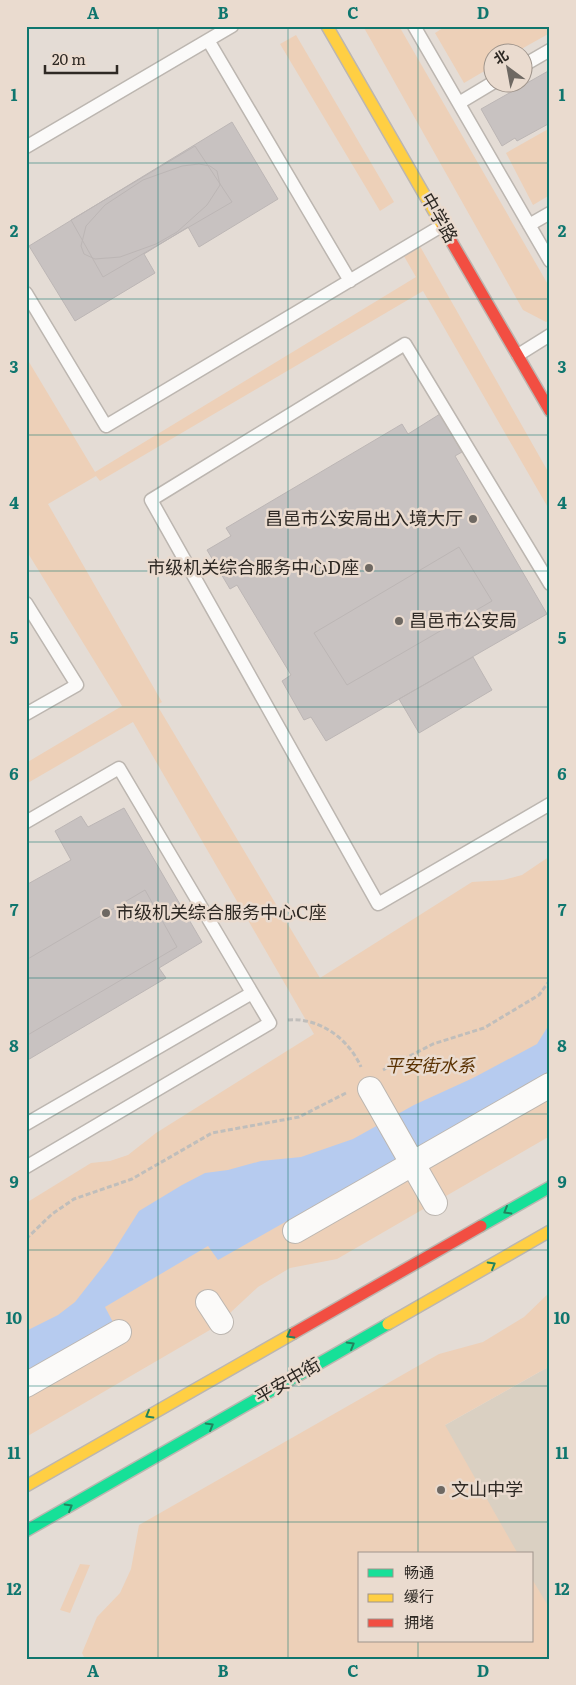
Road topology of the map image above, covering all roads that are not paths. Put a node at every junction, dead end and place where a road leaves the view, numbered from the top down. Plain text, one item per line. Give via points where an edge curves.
1 (232, 26) edge
2 (328, 26) edge
3 (414, 26) edge
4 (208, 40) junction
5 (550, 50) edge
6 (534, 59) edge
7 (484, 88) edge
8 (459, 103) junction
9 (26, 147) edge
10 (550, 213) edge
11 (443, 225) junction
12 (528, 225) junction
13 (550, 261) edge
14 (350, 281) junction
15 (26, 293) edge
16 (550, 335) edge
17 (518, 355) junction
18 (550, 411) edge
19 (550, 584) edge
20 (26, 603) edge
21 (26, 714) edge
22 (550, 804) edge
23 (26, 822) edge
24 (252, 992) junction
25 (368, 1084) road end
26 (550, 1085) edge
27 (26, 1124) edge
28 (413, 1165) junction
29 (26, 1167) edge
30 (550, 1187) edge
31 (435, 1203) dead end
32 (295, 1231) dead end
33 (550, 1231) edge
34 (208, 1302) dead end
35 (221, 1322) dead end
36 (119, 1332) dead end
37 (26, 1384) edge
38 (26, 1486) edge
39 (26, 1531) edge

1 - 4 lane
2 - 11 main road, 中学路
3 - 8 lane
4 - 9 lane
4 - 14 lane
5 - 6 lane
7 - 8 lane
8 - 12 lane
10 - 12 lane
11 - 14 lane
11 - 17 main road, 中学路
12 - 13 lane
14 - 15 lane via 106,426
16 - 17 lane
17 - 18 main road, 中学路
19 - 22 lane via 406,344 151,500 378,904
20 - 21 lane via 77,684
23 - 24 lane via 119,768
24 - 27 lane
24 - 29 lane via 270,1023
25 - 28 street
26 - 28 street
28 - 31 street
28 - 32 street
30 -> 38 main road
39 -> 33 main road, 平安中街
34 - 35 street
36 - 37 street

